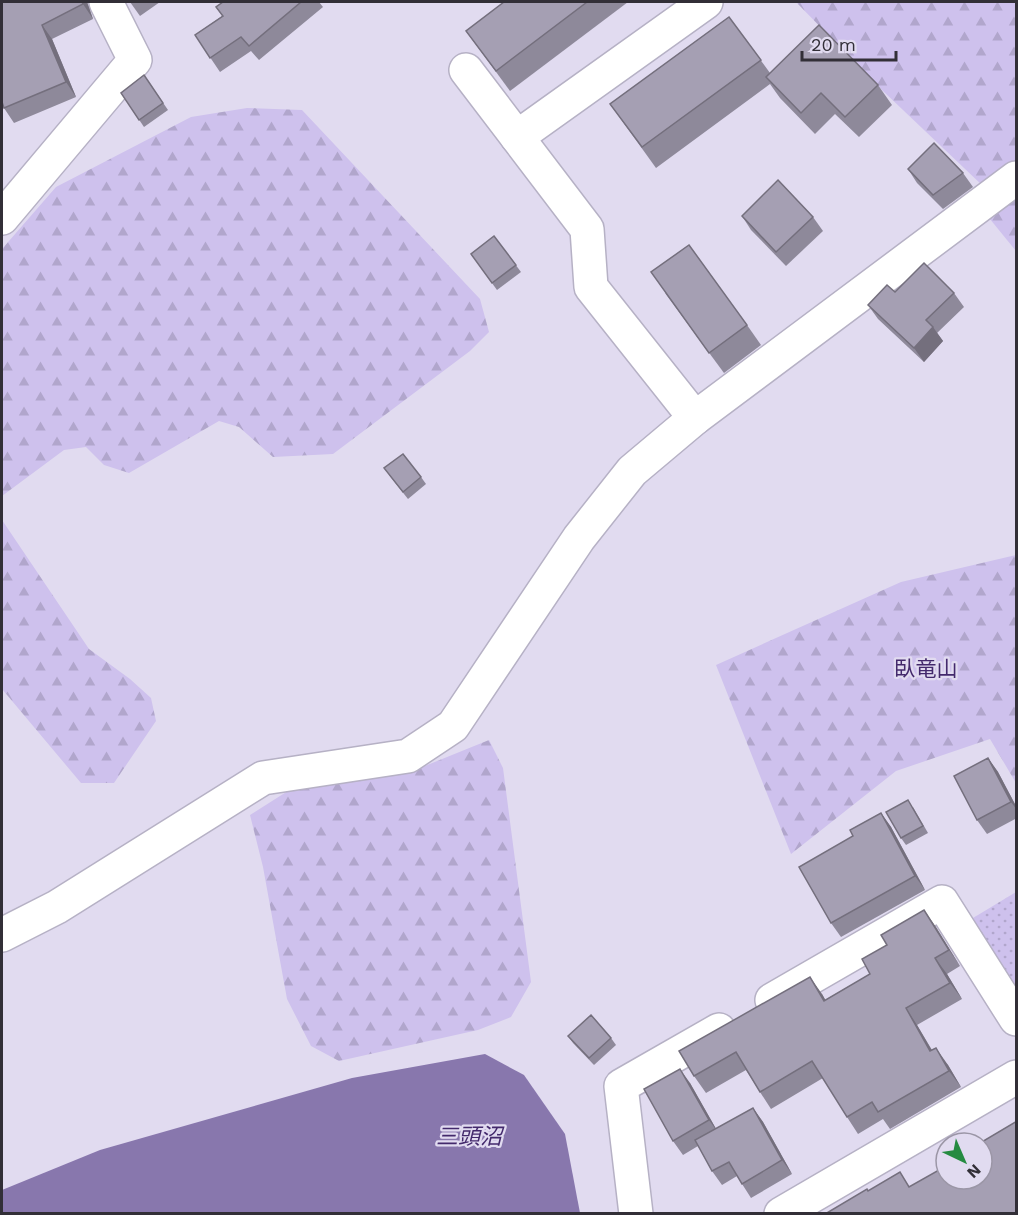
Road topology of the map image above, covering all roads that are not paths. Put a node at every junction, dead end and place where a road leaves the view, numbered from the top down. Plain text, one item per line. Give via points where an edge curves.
1 (106, 2) edge
2 (706, 2) edge
3 (466, 70) dead end
4 (517, 136) junction
5 (1017, 178) edge
6 (2, 218) edge
7 (695, 418) junction
8 (2, 935) edge
9 (1017, 1019) edge
10 (1017, 1077) edge
11 (636, 1214) edge
12 (781, 1214) edge

1 - 6 street via 135,60
2 - 4 street
3 - 4 street
4 - 7 street via 587,230 591,287
5 - 7 street
7 - 8 street via 632,471 579,538 453,726 408,756 263,778 57,907
9 - 11 street via 942,902 621,1086
10 - 12 street

